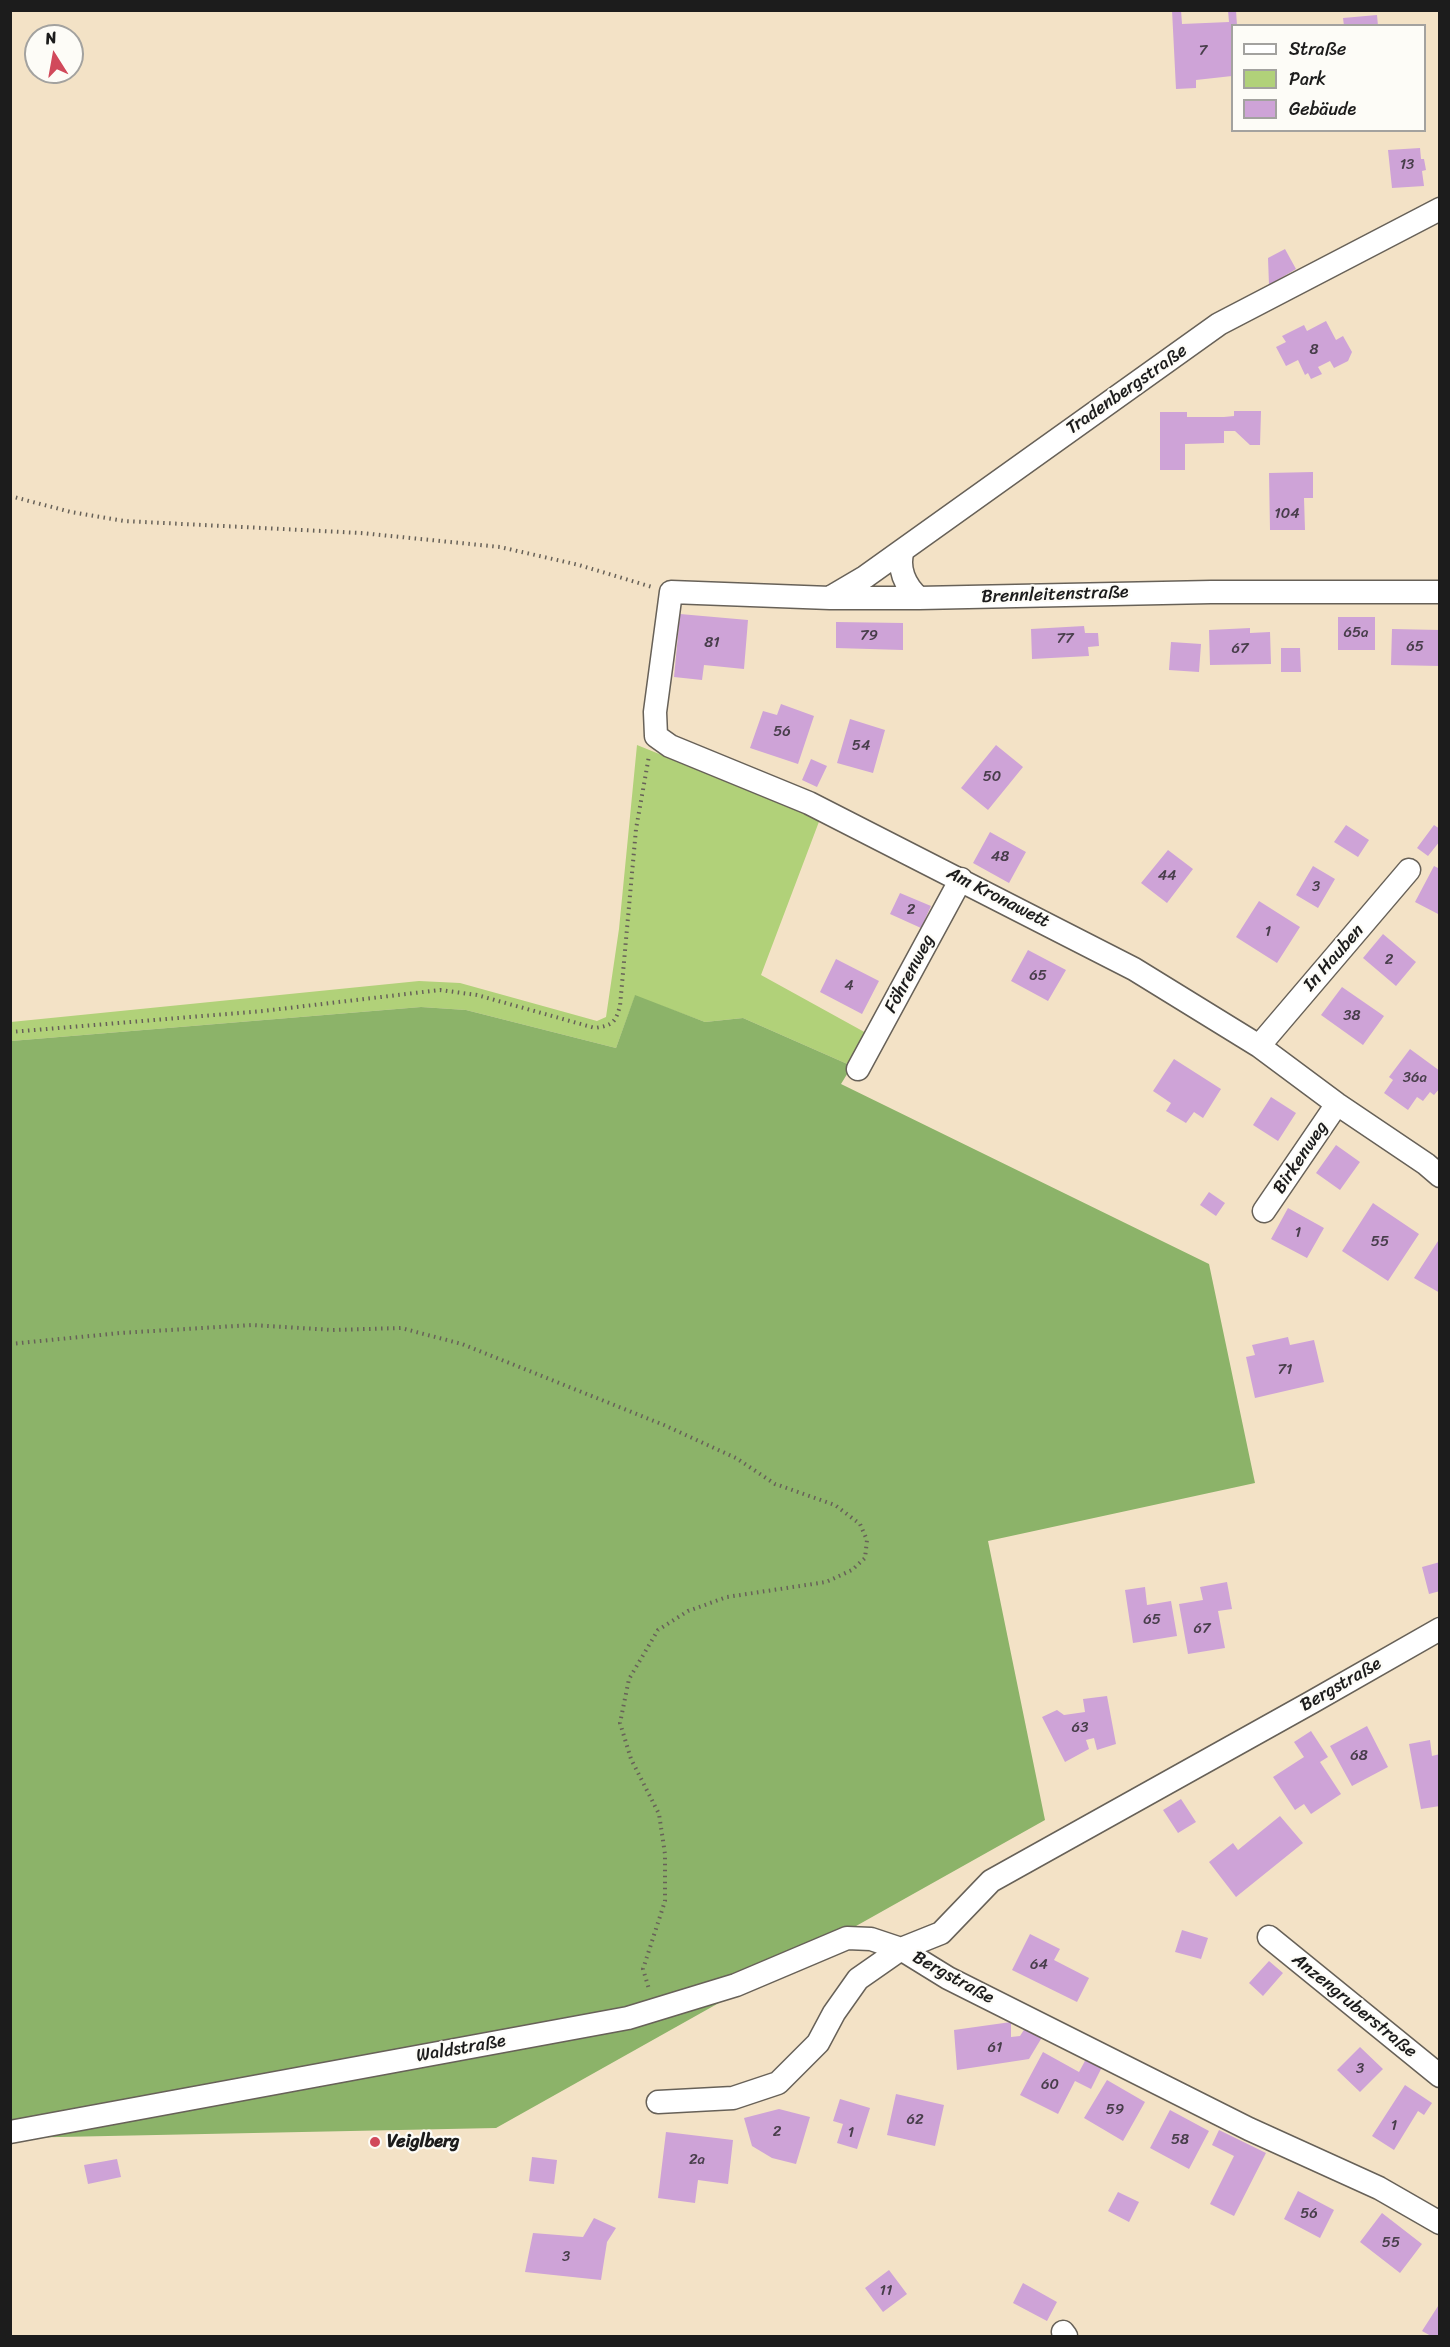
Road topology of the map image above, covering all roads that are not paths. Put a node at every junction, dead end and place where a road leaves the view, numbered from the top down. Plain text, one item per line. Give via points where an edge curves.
1 (1440, 209) edge
2 (903, 550) junction
3 (1440, 592) edge
4 (919, 597) junction
5 (830, 598) junction
6 (656, 736) joint
7 (1409, 870) dead end
8 (961, 879) junction
9 (1258, 1046) junction
10 (858, 1069) dead end
11 (1337, 1104) junction
12 (1440, 1176) edge
13 (1264, 1211) dead end
14 (1440, 1629) edge
15 (1269, 1937) dead end
16 (901, 1949) junction
17 (1440, 2076) edge
18 (658, 2102) dead end
19 (10, 2132) edge
20 (1440, 2223) edge

1 - 2 street, Tradenbergstraße via 1219,324
2 - 4 street via 903,574 909,588
2 - 5 street, Tradenbergstraße
3 - 4 street, Brennleitenstraße via 1211,591
4 - 5 street, Brennleitenstraße
5 - 6 street, Brennleitenstraße via 671,592 655,712
6 - 8 street, Am Kronawett via 670,746 809,803
7 - 9 street, In Hauben
8 - 9 street, Am Kronawett via 1134,969
8 - 10 street, Föhrenweg
9 - 11 street, Am Kronawett
11 - 12 street, Am Kronawett
11 - 13 street, Birkenweg
14 - 16 street, Bergstraße via 992,1881 940,1933
15 - 17 street, Anzengruberstraße
16 - 18 street via 858,1979 818,2043 778,2083 734,2098
16 - 19 street, Waldstraße via 871,1939 847,1938 736,1984 628,2018
16 - 20 street, Bergstraße via 948,1978 1249,2129 1379,2188

